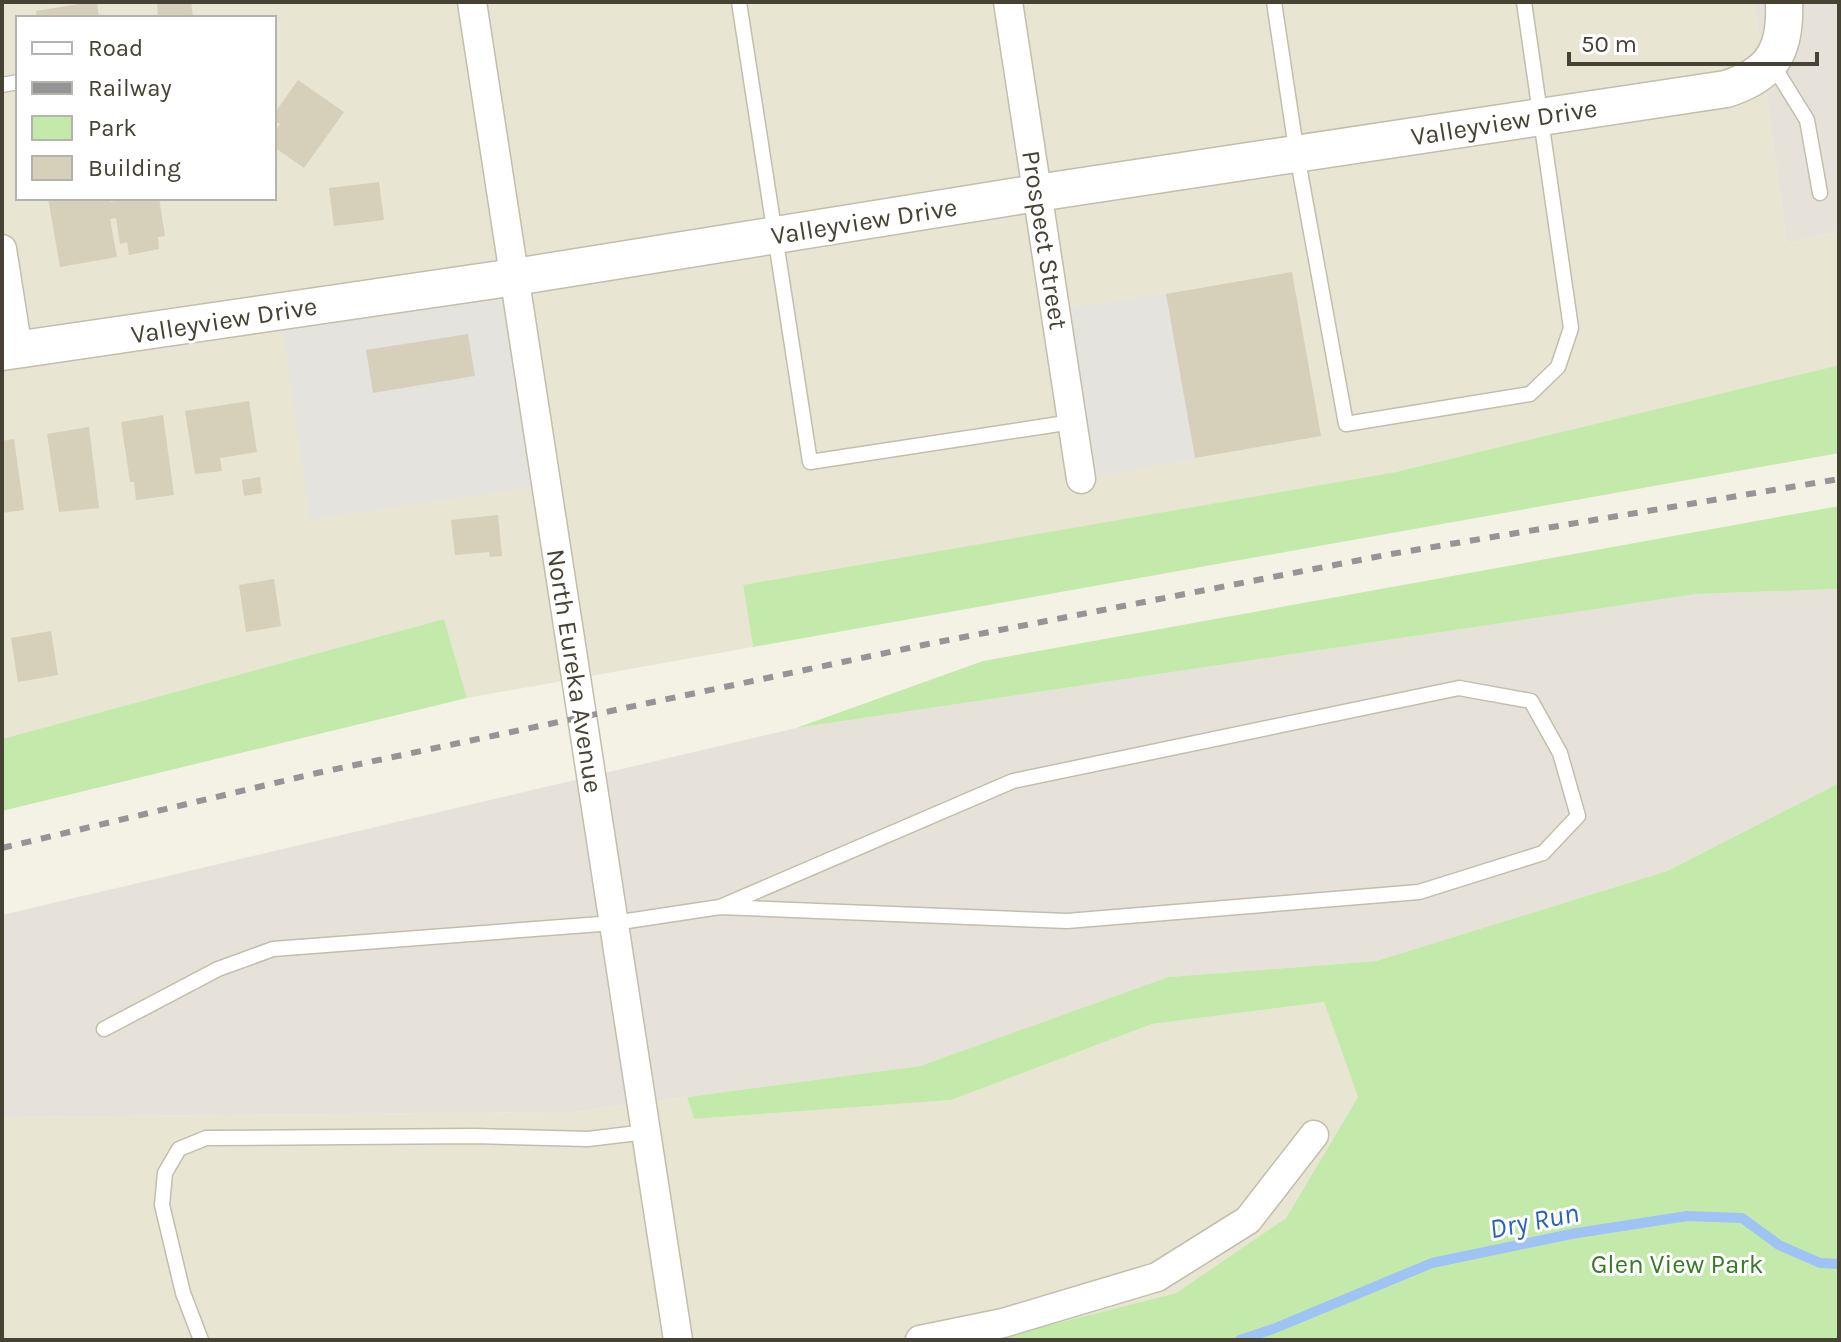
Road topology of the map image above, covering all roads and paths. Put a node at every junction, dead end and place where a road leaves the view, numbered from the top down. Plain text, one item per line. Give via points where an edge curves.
1 (472, 2) edge
2 (739, 2) edge
3 (1008, 2) edge
4 (1274, 2) edge
5 (1524, 2) edge
6 (1784, 2) edge
7 (1771, 61) junction
8 (1540, 117) junction
9 (1297, 155) junction
10 (1037, 193) junction
11 (1820, 193) dead end
12 (775, 236) junction
13 (2, 249) edge
14 (515, 277) junction
15 (10, 351) edge
16 (1072, 422) junction
17 (1081, 479) dead end
18 (720, 907) junction
19 (614, 923) junction
20 (104, 1029) dead end
21 (646, 1132) junction
22 (1314, 1135) dead end
23 (201, 1340) edge
24 (678, 1340) edge
25 (920, 1340) edge

1 - 14 street, North Eureka Avenue
2 - 12 lane
3 - 10 street, Prospect Street
4 - 9 lane
5 - 8 lane
6 - 7 street via 1784,31
7 - 8 street, Valleyview Drive via 1751,79 1726,89
7 - 11 lane via 1807,120
8 - 9 street, Valleyview Drive
8 - 9 lane via 1571,328 1558,367 1530,394 1346,424
9 - 10 street, Valleyview Drive
10 - 12 street, Valleyview Drive
10 - 16 street, Prospect Street
12 - 14 street, Valleyview Drive
12 - 16 lane via 810,462
13 - 15 street
14 - 15 street, Valleyview Drive
14 - 19 street, North Eureka Avenue
16 - 17 street, Prospect Street
18 - 18 lane via 1013,781 1459,688 1531,701 1560,753 1578,816 1543,853 1419,892 1067,921
18 - 19 lane
19 - 20 lane via 273,949 218,969
19 - 21 street, North Eureka Avenue
21 - 23 lane via 588,1139 206,1138 179,1149 165,1173 162,1205 183,1293
21 - 24 street, North Eureka Avenue
22 - 25 street via 1248,1220 1157,1277 1003,1323

